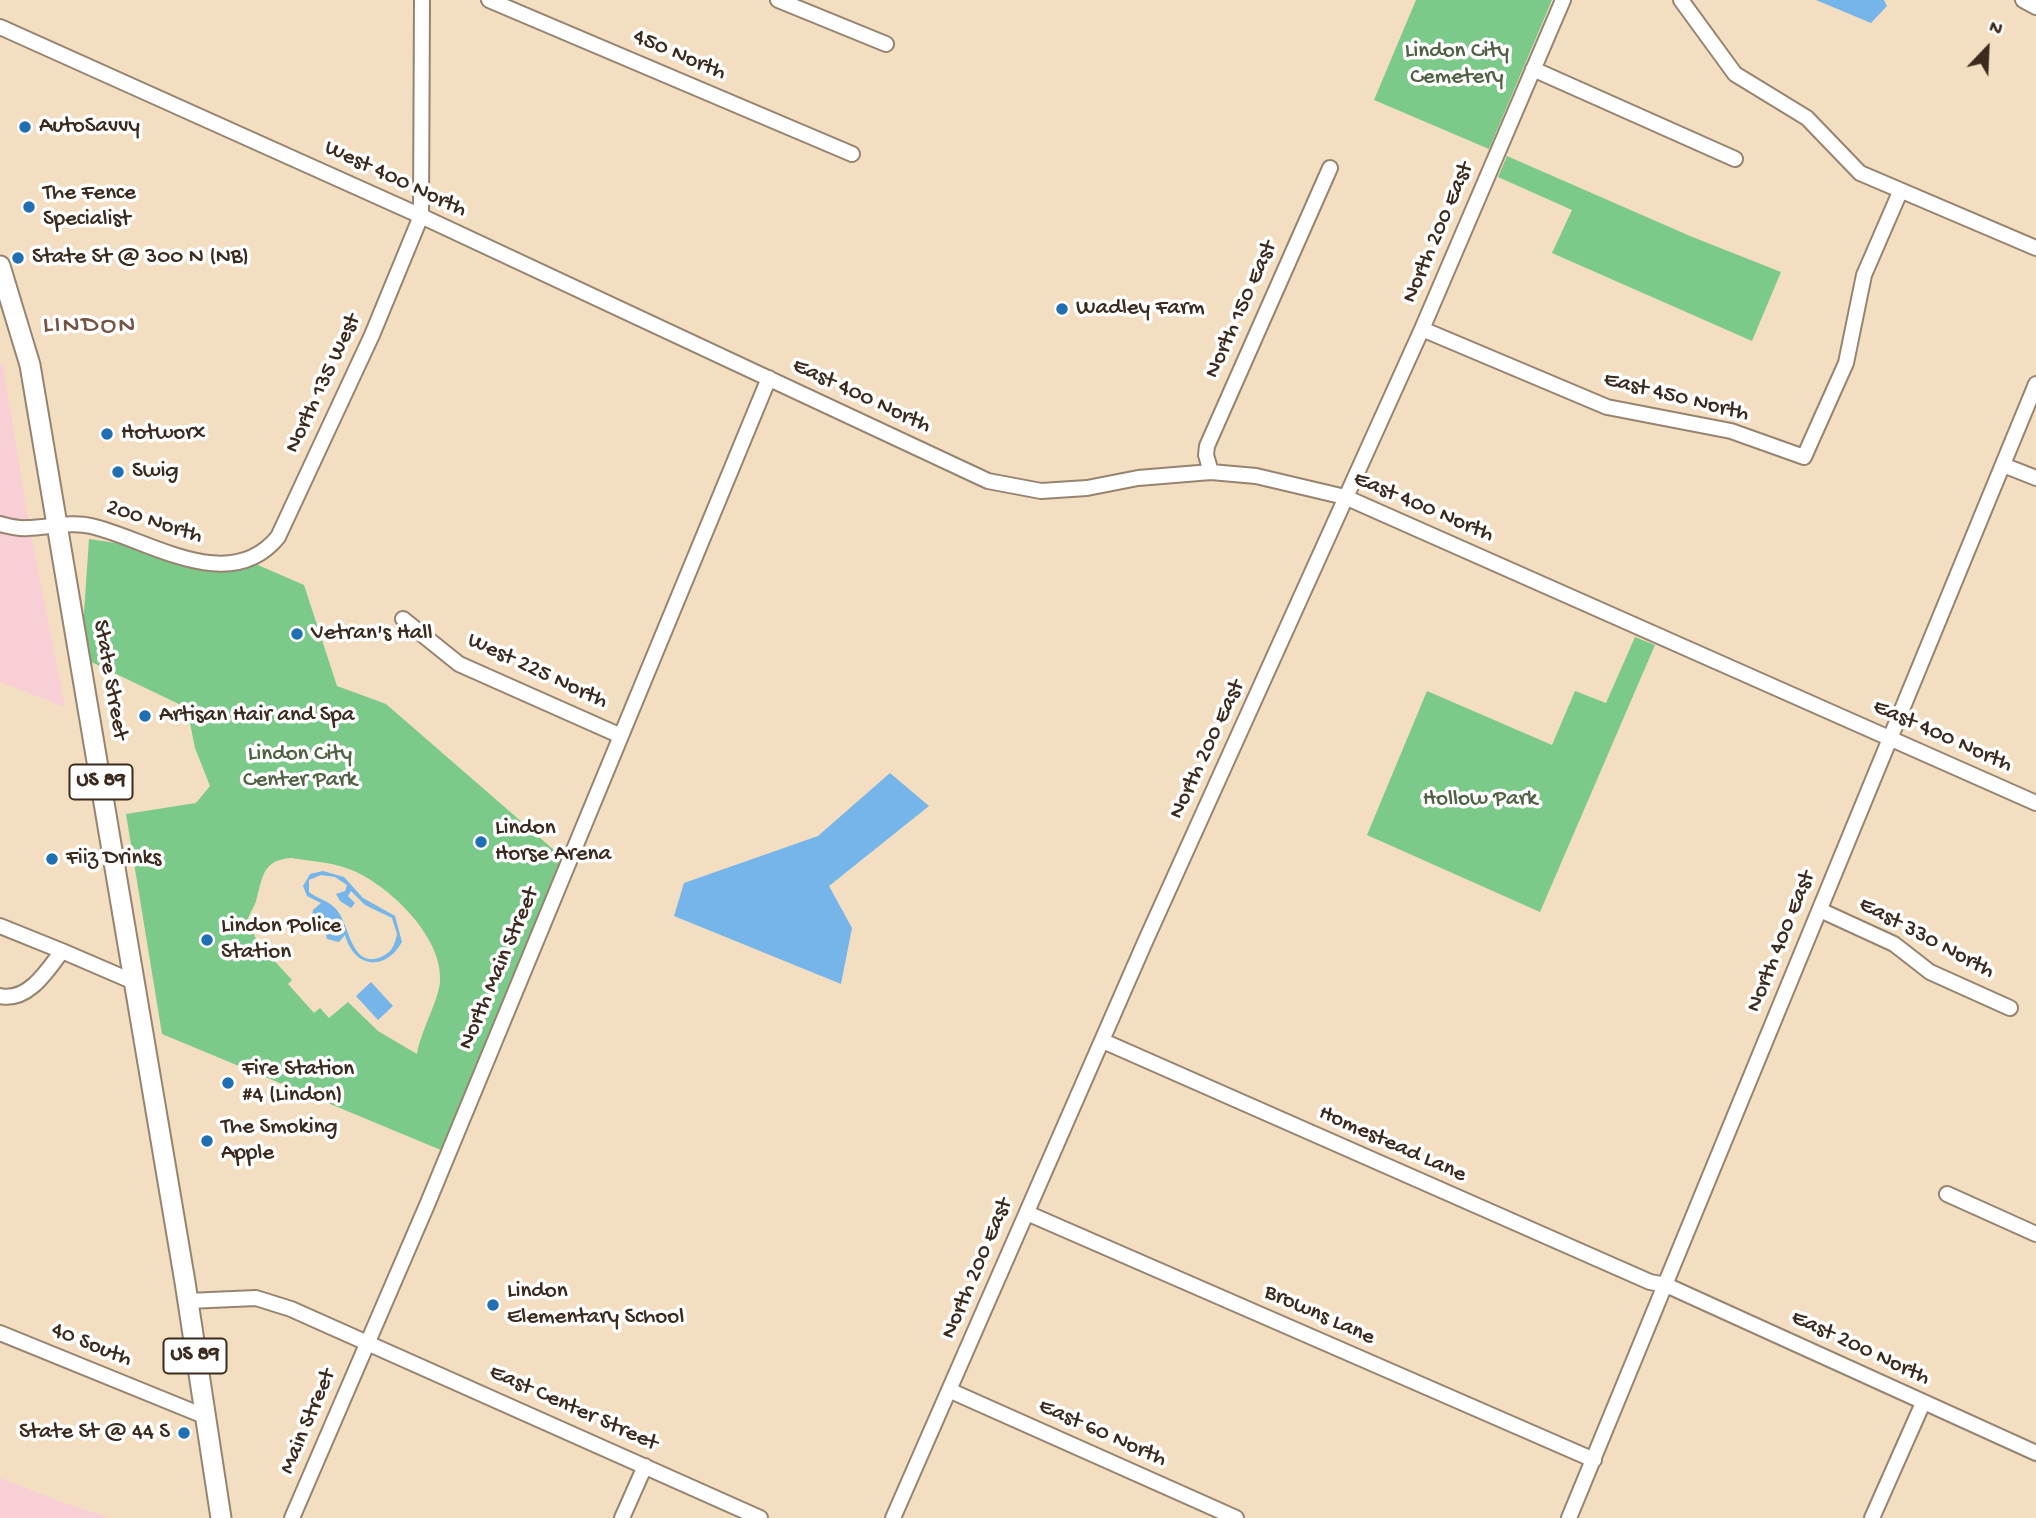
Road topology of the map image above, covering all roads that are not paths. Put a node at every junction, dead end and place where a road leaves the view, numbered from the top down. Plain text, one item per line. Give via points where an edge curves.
1 (422, 0) edge
2 (489, 0) edge
3 (780, 0) edge
4 (1563, 0) edge
5 (1681, 0) edge
6 (2023, 0) edge
7 (2036, 7) edge
8 (0, 27) edge
9 (886, 44) dead end
10 (1533, 69) junction
11 (852, 154) dead end
12 (1735, 159) dead end
13 (1329, 168) dead end
14 (1900, 192) junction
15 (421, 216) junction
16 (2036, 248) edge
17 (0, 266) edge
18 (1422, 329) junction
19 (769, 378) junction
20 (2036, 384) edge
21 (2003, 465) junction
22 (1211, 472) junction
23 (2036, 478) edge
24 (1345, 497) junction
25 (0, 524) edge
26 (57, 526) junction
27 (251, 557) joint
28 (403, 619) dead end
29 (621, 736) junction
30 (1889, 738) junction
31 (2036, 803) edge
32 (1820, 910) junction
33 (0, 926) edge
34 (62, 951) junction
35 (134, 982) junction
36 (0, 996) edge
37 (2010, 1008) dead end
38 (1103, 1041) junction
39 (1947, 1194) dead end
40 (1027, 1213) junction
41 (2036, 1234) edge
42 (1665, 1285) junction
43 (188, 1301) junction
44 (0, 1334) edge
45 (366, 1343) junction
46 (951, 1391) junction
47 (1923, 1403) junction
48 (204, 1416) junction
49 (2036, 1453) edge
50 (1594, 1460) junction
51 (645, 1466) junction
52 (221, 1518) edge
53 (292, 1518) edge
54 (622, 1518) edge
55 (760, 1518) edge
56 (892, 1518) edge
57 (1236, 1518) edge
58 (1569, 1518) edge
59 (1872, 1518) edge

1 - 15 street
2 - 11 street, 450 North
3 - 9 street
4 - 10 street, North 200 East
5 - 14 street via 1735,74 1807,118 1860,173
6 - 7 street
8 - 15 street, West 400 North
10 - 12 street
10 - 18 street, North 200 East
13 - 22 street, North 150 East via 1207,446
14 - 16 street
14 - 18 street, East 450 North via 1864,275 1846,363 1804,457 1731,431 1607,407
15 - 19 street, West 400 North
15 - 27 street, North 135 West via 285,524 273,543
17 - 26 main road, State Street / US 89 via 30,365
18 - 24 street, North 200 East
19 - 22 street, East 400 North via 988,481 1041,491
19 - 29 street, North Main Street
20 - 21 street, North 400 East
21 - 23 street
21 - 30 street, North 400 East
22 - 24 street, East 400 North via 1256,476
24 - 30 street, East 400 North
24 - 38 street, North 200 East
25 - 26 street, 200 North
26 - 27 street, 200 North via 88,525 202,564 227,564
26 - 35 main road, State Street / US 89
28 - 29 street, West 225 North via 459,664
29 - 45 street, North Main Street
30 - 31 street, East 400 North
30 - 32 street, North 400 East
32 - 37 street, East 330 North via 1894,944 1930,972
32 - 42 street, North 400 East
33 - 34 street
34 - 35 street
34 - 36 street via 25,993
35 - 43 main road, State Street / US 89
38 - 40 street, North 200 East
38 - 42 street, Homestead Lane
39 - 41 street
40 - 46 street, North 200 East
40 - 50 street, Browns Lane
42 - 47 street, East 200 North
42 - 50 street, North 400 East
43 - 45 street, East Center Street via 256,1298
43 - 48 main road, US 89
44 - 48 street, 40 South
45 - 51 street, East Center Street
45 - 53 street, Main Street
46 - 56 street, North 200 East
46 - 57 street, East 60 North
47 - 49 street, East 200 North
47 - 59 street
48 - 52 main road, US 89
50 - 58 street, North 400 East
51 - 54 street
51 - 55 street, East Center Street

